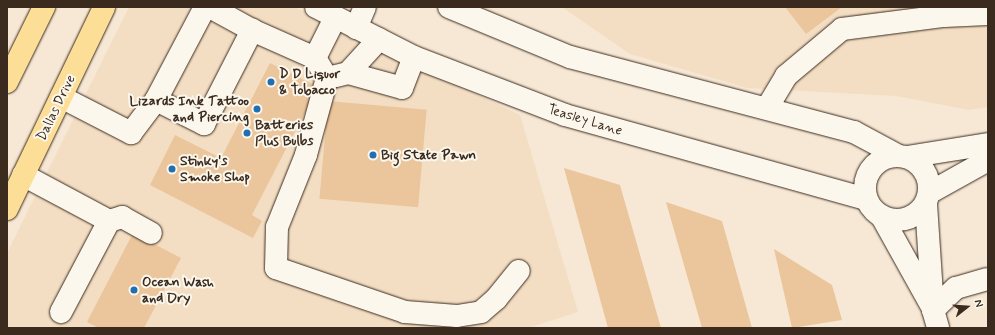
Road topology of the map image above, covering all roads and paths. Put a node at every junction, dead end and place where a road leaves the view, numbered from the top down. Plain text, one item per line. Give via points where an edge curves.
1 (44, 7) edge
2 (104, 7) edge
3 (205, 7) edge
4 (210, 7) edge
5 (316, 7) edge
6 (365, 7) edge
7 (449, 7) edge
8 (988, 14) edge
9 (884, 15) edge
10 (335, 18) junction
11 (356, 28) junction
12 (252, 30) junction
13 (379, 39) junction
14 (414, 57) junction
15 (315, 58) junction
16 (348, 73) junction
17 (327, 78) junction
18 (7, 82) edge
19 (61, 97) junction
20 (156, 100) junction
21 (767, 108) junction
22 (988, 144) edge
23 (902, 156) junction
24 (988, 160) edge
25 (23, 175) junction
26 (927, 198) junction
27 (866, 199) junction
28 (7, 209) edge
29 (882, 217) junction
30 (109, 221) junction
31 (151, 233) dead end
32 (519, 271) dead end
33 (987, 279) dead end
34 (61, 312) dead end
35 (936, 319) edge

1 - 18 main road
2 - 19 main road, Dallas Drive
3 - 20 street
4 - 12 street
5 - 10 street, Teasley Lane
6 - 11 street
7 - 21 street via 570,57
8 - 9 street
9 - 21 street via 842,29 786,76
10 - 11 street, Teasley Lane
10 - 15 street
11 - 13 street, Teasley Lane
12 - 15 street
12 - 20 street via 207,122 201,125
13 - 14 street, Teasley Lane
13 - 16 street
14 - 16 street via 402,88
14 - 27 street, Teasley Lane via 565,115
15 - 17 street
16 - 17 street
17 - 32 street via 306,155 277,227 276,268 405,312 457,316 481,312 496,299
19 - 20 street via 131,133
19 - 25 main road, Dallas Drive
21 - 23 street via 854,132
22 - 23 street
23 - 26 street via 924,170
23 - 27 street via 878,162 870,169 866,179
24 - 26 street
25 - 28 main road, Dallas Drive
25 - 30 street
26 - 29 street via 906,220
26 - 35 street
27 - 29 street
29 - 35 street
30 - 31 street via 122,217
30 - 34 street
33 - 35 street via 956,288

